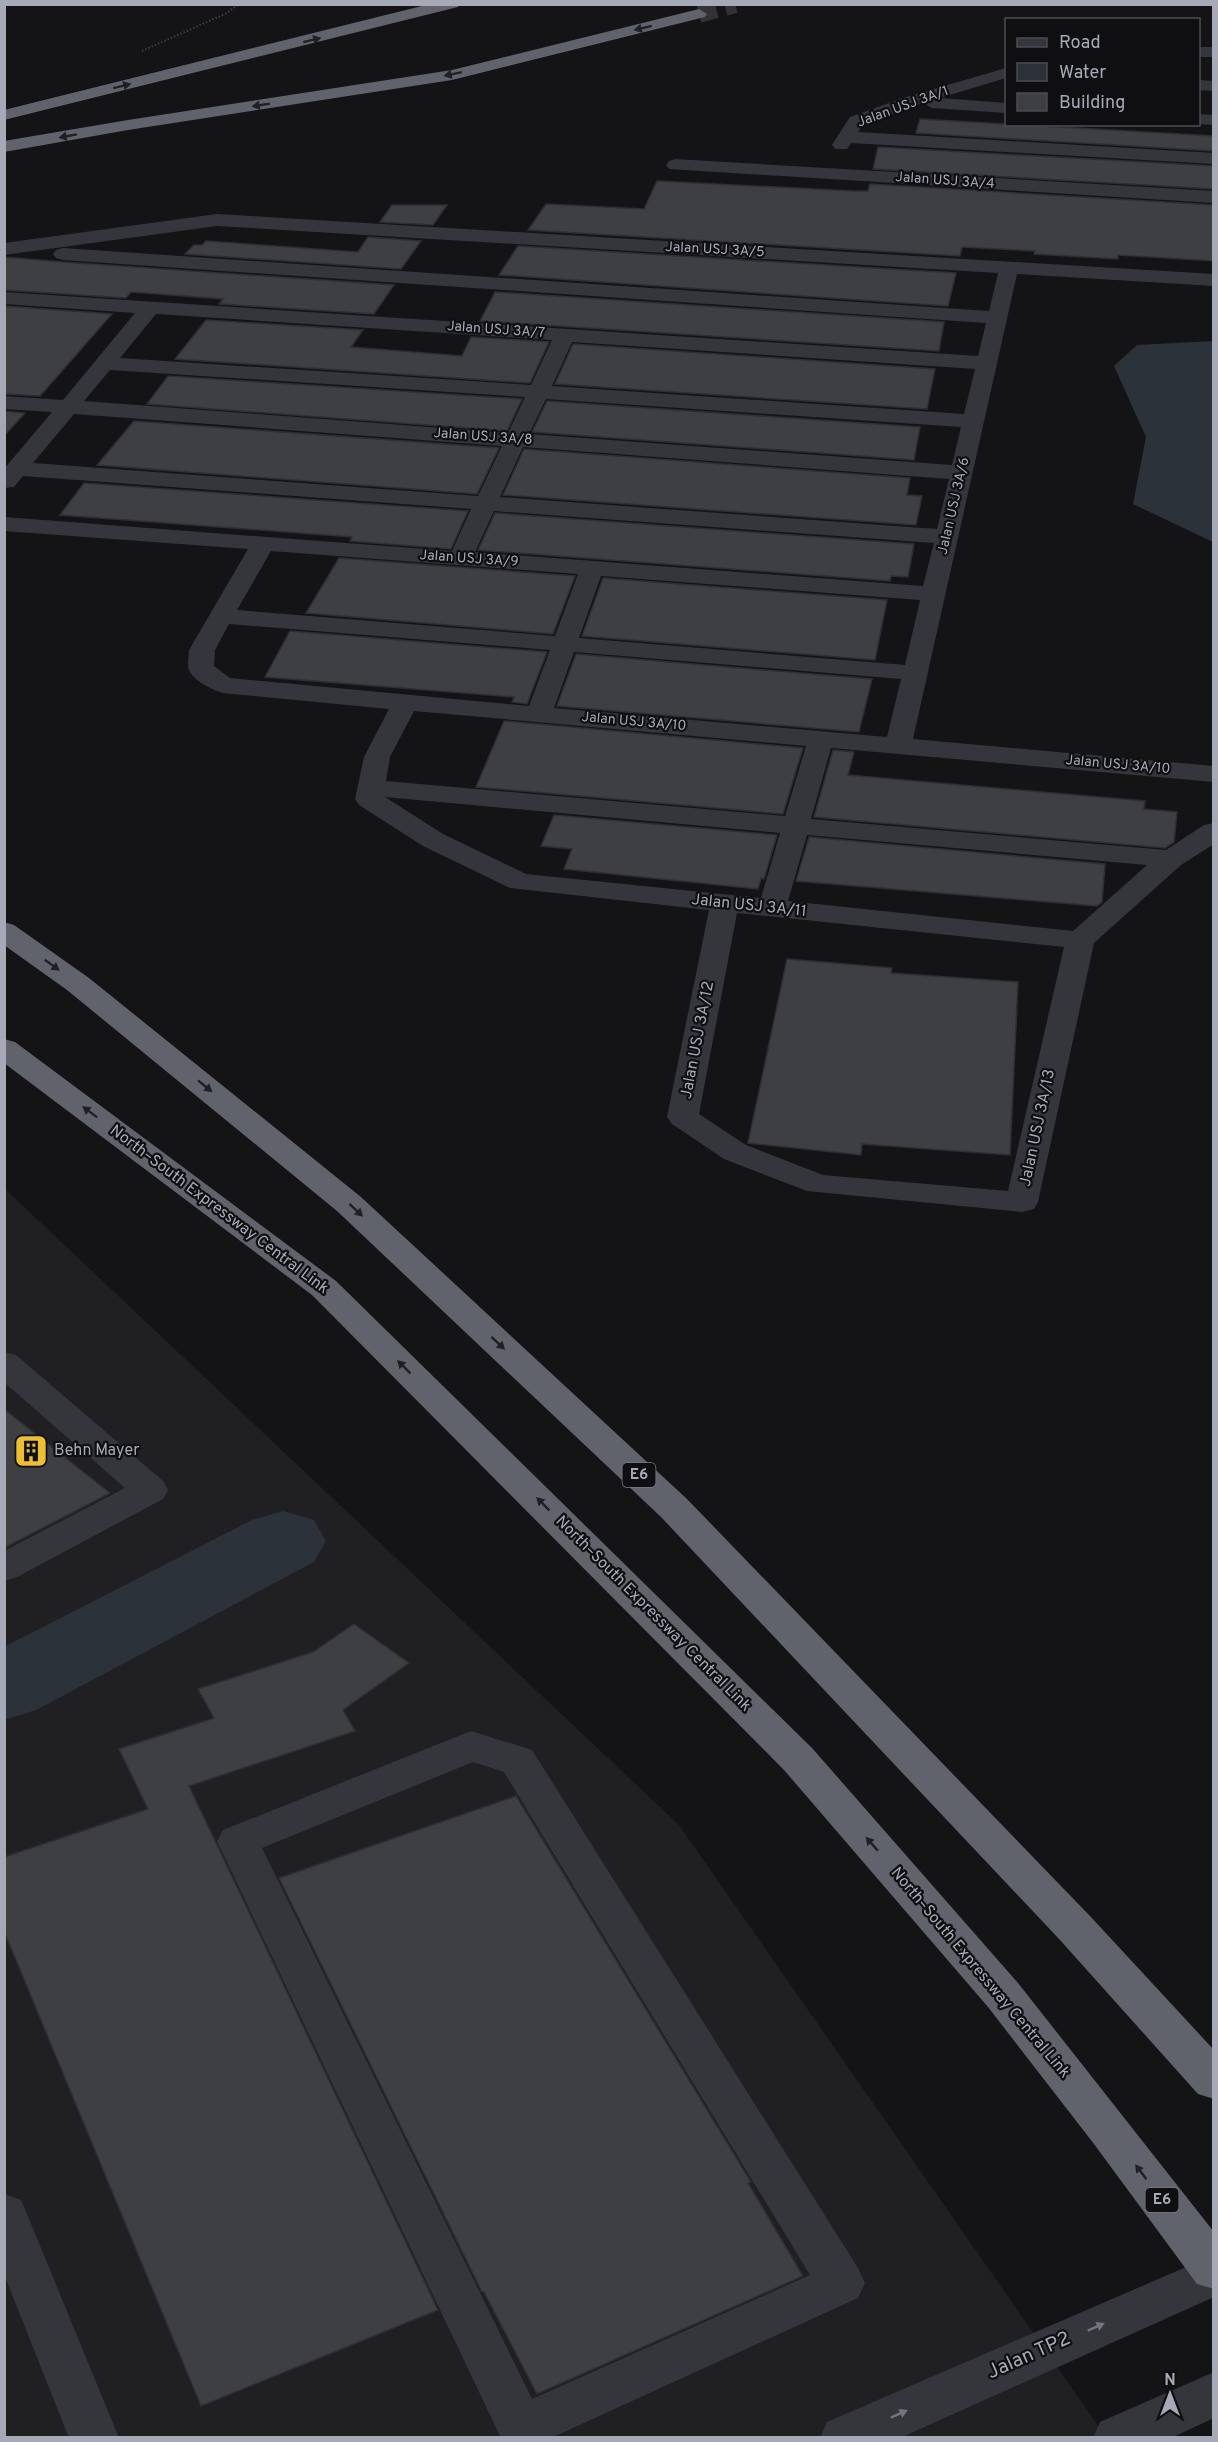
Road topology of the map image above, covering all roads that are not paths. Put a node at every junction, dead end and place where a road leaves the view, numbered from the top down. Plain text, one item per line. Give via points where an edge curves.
1 (452, 4) edge
2 (699, 14) tunnel mouth
3 (1005, 73) edge
4 (909, 102) junction
5 (1005, 108) edge
6 (4, 115) edge
7 (1124, 134) dead end
8 (846, 137) junction
9 (4, 147) edge
10 (1121, 153) junction
11 (1214, 159) edge
12 (675, 165) dead end
13 (826, 173) junction
14 (1116, 191) junction
15 (1214, 198) edge
16 (456, 234) junction
17 (4, 249) edge
18 (723, 250) junction
19 (1010, 267) junction
20 (425, 279) junction
21 (1214, 280) edge
22 (4, 298) edge
23 (150, 308) junction
24 (998, 318) junction
25 (695, 321) junction
26 (396, 324) junction
27 (565, 335) junction
28 (105, 363) junction
29 (987, 363) junction
30 (538, 392) junction
31 (4, 402) edge
32 (69, 407) junction
33 (974, 420) junction
34 (515, 440) junction
35 (962, 473) junction
36 (11, 476) edge
37 (485, 503) junction
38 (4, 524) edge
39 (947, 537) junction
40 (263, 544) junction
41 (460, 558) junction
42 (592, 568) junction
43 (934, 594) junction
44 (222, 616) junction
45 (564, 645) junction
46 (915, 673) junction
47 (405, 703) junction
48 (539, 714) junction
49 (821, 738) junction
50 (899, 744) junction
51 (1214, 774) edge
52 (371, 788) junction
53 (796, 825) junction
54 (1214, 831) edge
55 (1171, 859) junction
56 (724, 904) junction
57 (772, 908) junction
58 (4, 931) edge
59 (1080, 940) junction
60 (4, 1048) edge
61 (870, 1188) joint
62 (4, 1363) edge
63 (4, 1568) edge
64 (1214, 2082) edge
65 (4, 2214) edge
66 (1214, 2269) edge
67 (1214, 2275) edge
68 (1214, 2394) edge
69 (524, 2432) edge
70 (94, 2438) edge
71 (845, 2438) edge
72 (1118, 2438) edge

6 -> 1 highway
2 -> 9 highway via 452,75
3 - 4 street, Jalan USJ 3A/1
4 - 5 street
4 - 8 street, Jalan USJ 3A/1 via 856,121
7 - 10 street
8 - 10 street
8 - 13 street, Jalan USJ 3A/1
10 - 11 street
10 - 14 street
12 - 13 street, Jalan USJ 3A/4
13 - 14 street, Jalan USJ 3A/4
14 - 15 street, Jalan USJ 3A/4
16 - 17 street, Jalan USJ 3A/5 via 218,220
16 - 18 street, Jalan USJ 3A/5
16 - 20 street
17 - 20 street
18 - 19 street, Jalan USJ 3A/5
18 - 25 street
19 - 21 street, Jalan USJ 3A/5
19 - 24 street, Jalan USJ 3A/6
20 - 25 street
20 - 26 street
22 - 23 street, Jalan USJ 3A/7
23 - 26 street, Jalan USJ 3A/7
23 - 28 street
24 - 25 street
24 - 29 street, Jalan USJ 3A/6
25 - 27 street, Jalan USJ 3A/7
25 - 29 street, Jalan USJ 3A/7
26 - 27 street, Jalan USJ 3A/7
27 - 30 street
28 - 30 street
28 - 32 street
29 - 33 street, Jalan USJ 3A/6
30 - 33 street
30 - 34 street
31 - 32 street, Jalan USJ 3A/8
32 - 34 street, Jalan USJ 3A/8
32 - 36 street
33 - 35 street, Jalan USJ 3A/6
34 - 35 street, Jalan USJ 3A/8
34 - 37 street
35 - 39 street, Jalan USJ 3A/6
36 - 37 street
37 - 39 street
37 - 41 street
38 - 40 street, Jalan USJ 3A/9
39 - 43 street, Jalan USJ 3A/6
40 - 41 street, Jalan USJ 3A/9
40 - 44 street, Jalan USJ 3A/10
41 - 42 street, Jalan USJ 3A/9
42 - 43 street, Jalan USJ 3A/9
42 - 45 street
43 - 46 street, Jalan USJ 3A/6
44 - 45 street
44 - 47 street, Jalan USJ 3A/10 via 202,650 201,669 223,685
45 - 46 street
45 - 48 street
46 - 50 street, Jalan USJ 3A/6
47 - 48 street, Jalan USJ 3A/10
47 - 52 street via 377,757
48 - 49 street, Jalan USJ 3A/10
49 - 50 street, Jalan USJ 3A/10
49 - 53 street
50 - 51 street, Jalan USJ 3A/10
52 - 53 street
52 - 56 street, Jalan USJ 3A/11 via 369,799 433,840 520,882
53 - 55 street
53 - 57 street
54 - 55 street
55 - 59 street
56 - 57 street, Jalan USJ 3A/11
56 - 61 street, Jalan USJ 3A/12 via 683,1117 735,1152 818,1184
57 - 59 street, Jalan USJ 3A/11
58 -> 64 highway, E6 via 78,984 350,1204 674,1508 1074,1928
59 - 61 street, Jalan USJ 3A/13 via 1022,1202
66 -> 60 highway, North–South Expressway Central Link / E6 via 1003,1995 798,1759 324,1288
62 - 63 street via 150,1490
65 - 70 street
71 -> 67 street, Jalan TP2
68 - 72 street
69 - 69 street via 841,2283 518,1761 471,1746 238,1841

